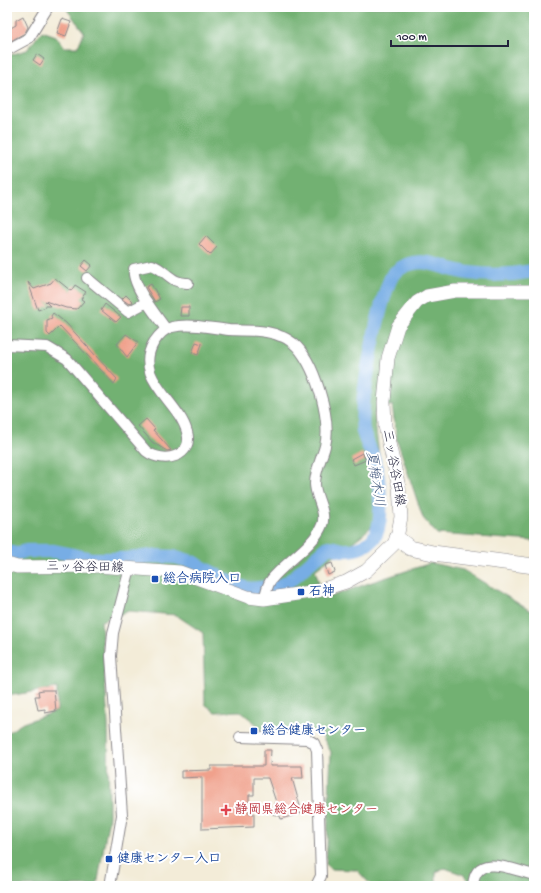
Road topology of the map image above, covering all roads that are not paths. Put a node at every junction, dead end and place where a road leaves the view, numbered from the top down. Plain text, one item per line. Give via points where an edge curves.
1 (48, 7) edge
2 (7, 50) edge
3 (87, 278) dead end
4 (188, 283) dead end
5 (534, 291) edge
6 (147, 302) junction
7 (166, 330) junction
8 (7, 345) edge
9 (396, 538) junction
10 (534, 559) edge
11 (7, 564) edge
12 (534, 566) edge
13 (130, 568) junction
14 (264, 598) junction
15 (240, 737) dead end
16 (534, 875) edge
17 (110, 886) edge
18 (316, 886) edge
19 (473, 886) edge

1 - 2 street via 29,38
3 - 6 street via 128,312
4 - 6 street via 172,280 161,269 152,265 138,267 134,269 134,273
5 - 9 main road, 三ッ谷谷田線 via 455,291 426,296 413,306 398,326 388,358 384,402 385,426 399,487 401,517
6 - 7 street
7 - 8 street via 150,348 149,373 182,420 188,436 183,449 169,458 157,457 146,451 67,359 47,347
7 - 14 street via 185,326 261,331 279,336 292,343 302,353 325,406 328,436 315,485 323,513 322,524 316,536 270,580
9 - 10 highway via 433,546
9 - 12 highway via 410,548 433,553
9 - 14 main road, 三ッ谷谷田線 via 393,546 376,563 346,582 317,591
11 - 13 main road, 三ッ谷谷田線 via 30,567
13 - 14 main road, 三ッ谷谷田線 via 180,572 248,597
13 - 17 street via 112,639 122,815
15 - 18 street via 308,740 314,743 317,750 321,876
16 - 19 street via 493,864 479,869 474,876

